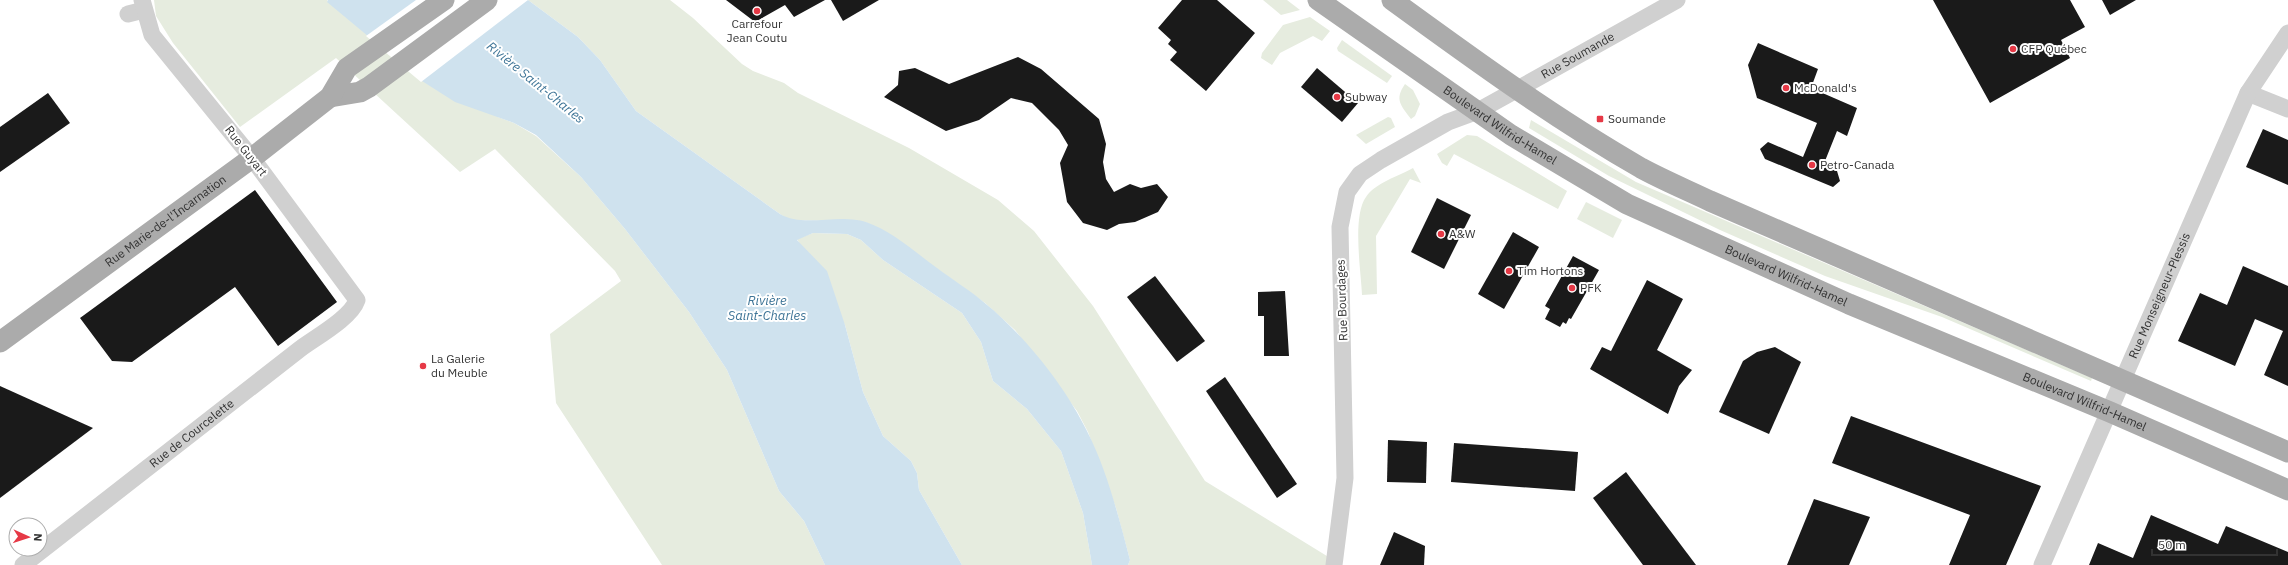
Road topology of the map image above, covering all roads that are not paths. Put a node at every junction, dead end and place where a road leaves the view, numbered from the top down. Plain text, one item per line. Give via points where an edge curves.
1 (444, 0) edge
2 (487, 0) edge
3 (1318, 0) edge
4 (1392, 0) edge
5 (1677, 0) edge
6 (138, 8) edge
7 (2288, 33) edge
8 (1516, 90) junction
9 (2248, 93) junction
10 (330, 97) junction
11 (2288, 109) edge
12 (1478, 111) junction
13 (252, 158) junction
14 (357, 300) joint
15 (0, 342) edge
16 (2124, 380) junction
17 (2110, 412) junction
18 (2288, 452) edge
19 (2288, 490) edge
20 (23, 565) edge
21 (1334, 565) edge
22 (2042, 565) edge

1 - 10 main road, Rue Marie-de-l'Incarnation via 347,68
2 - 10 main road, Rue Marie-de-l'Incarnation via 369,87 360,92
3 - 12 main road, Boulevard Wilfrid-Hamel
4 - 8 main road
5 - 8 street, Rue Soumande
6 - 13 street, Rue Guyart via 152,35
7 - 9 street, Rue Monseigneur-Plessis
8 - 12 street, Rue Soumande
8 - 16 main road via 1643,169 1710,201
9 - 11 street
9 - 16 street, Rue Monseigneur-Plessis
10 - 13 main road, Rue Marie-de-l'Incarnation
12 - 17 main road, Boulevard Wilfrid-Hamel via 1551,161 1664,222 1849,304
12 - 21 street, Rue Bourdages via 1448,122 1381,160 1360,174 1347,192 1340,226 1345,478
13 - 14 street, Rue Guyart
13 - 15 main road, Rue Marie-de-l'Incarnation
14 - 20 street, Rue de Courcelette via 355,307 346,316
16 - 17 street, Rue Monseigneur-Plessis
16 - 18 main road
17 - 19 main road, Boulevard Wilfrid-Hamel
17 - 22 street, Rue Monseigneur-Plessis

